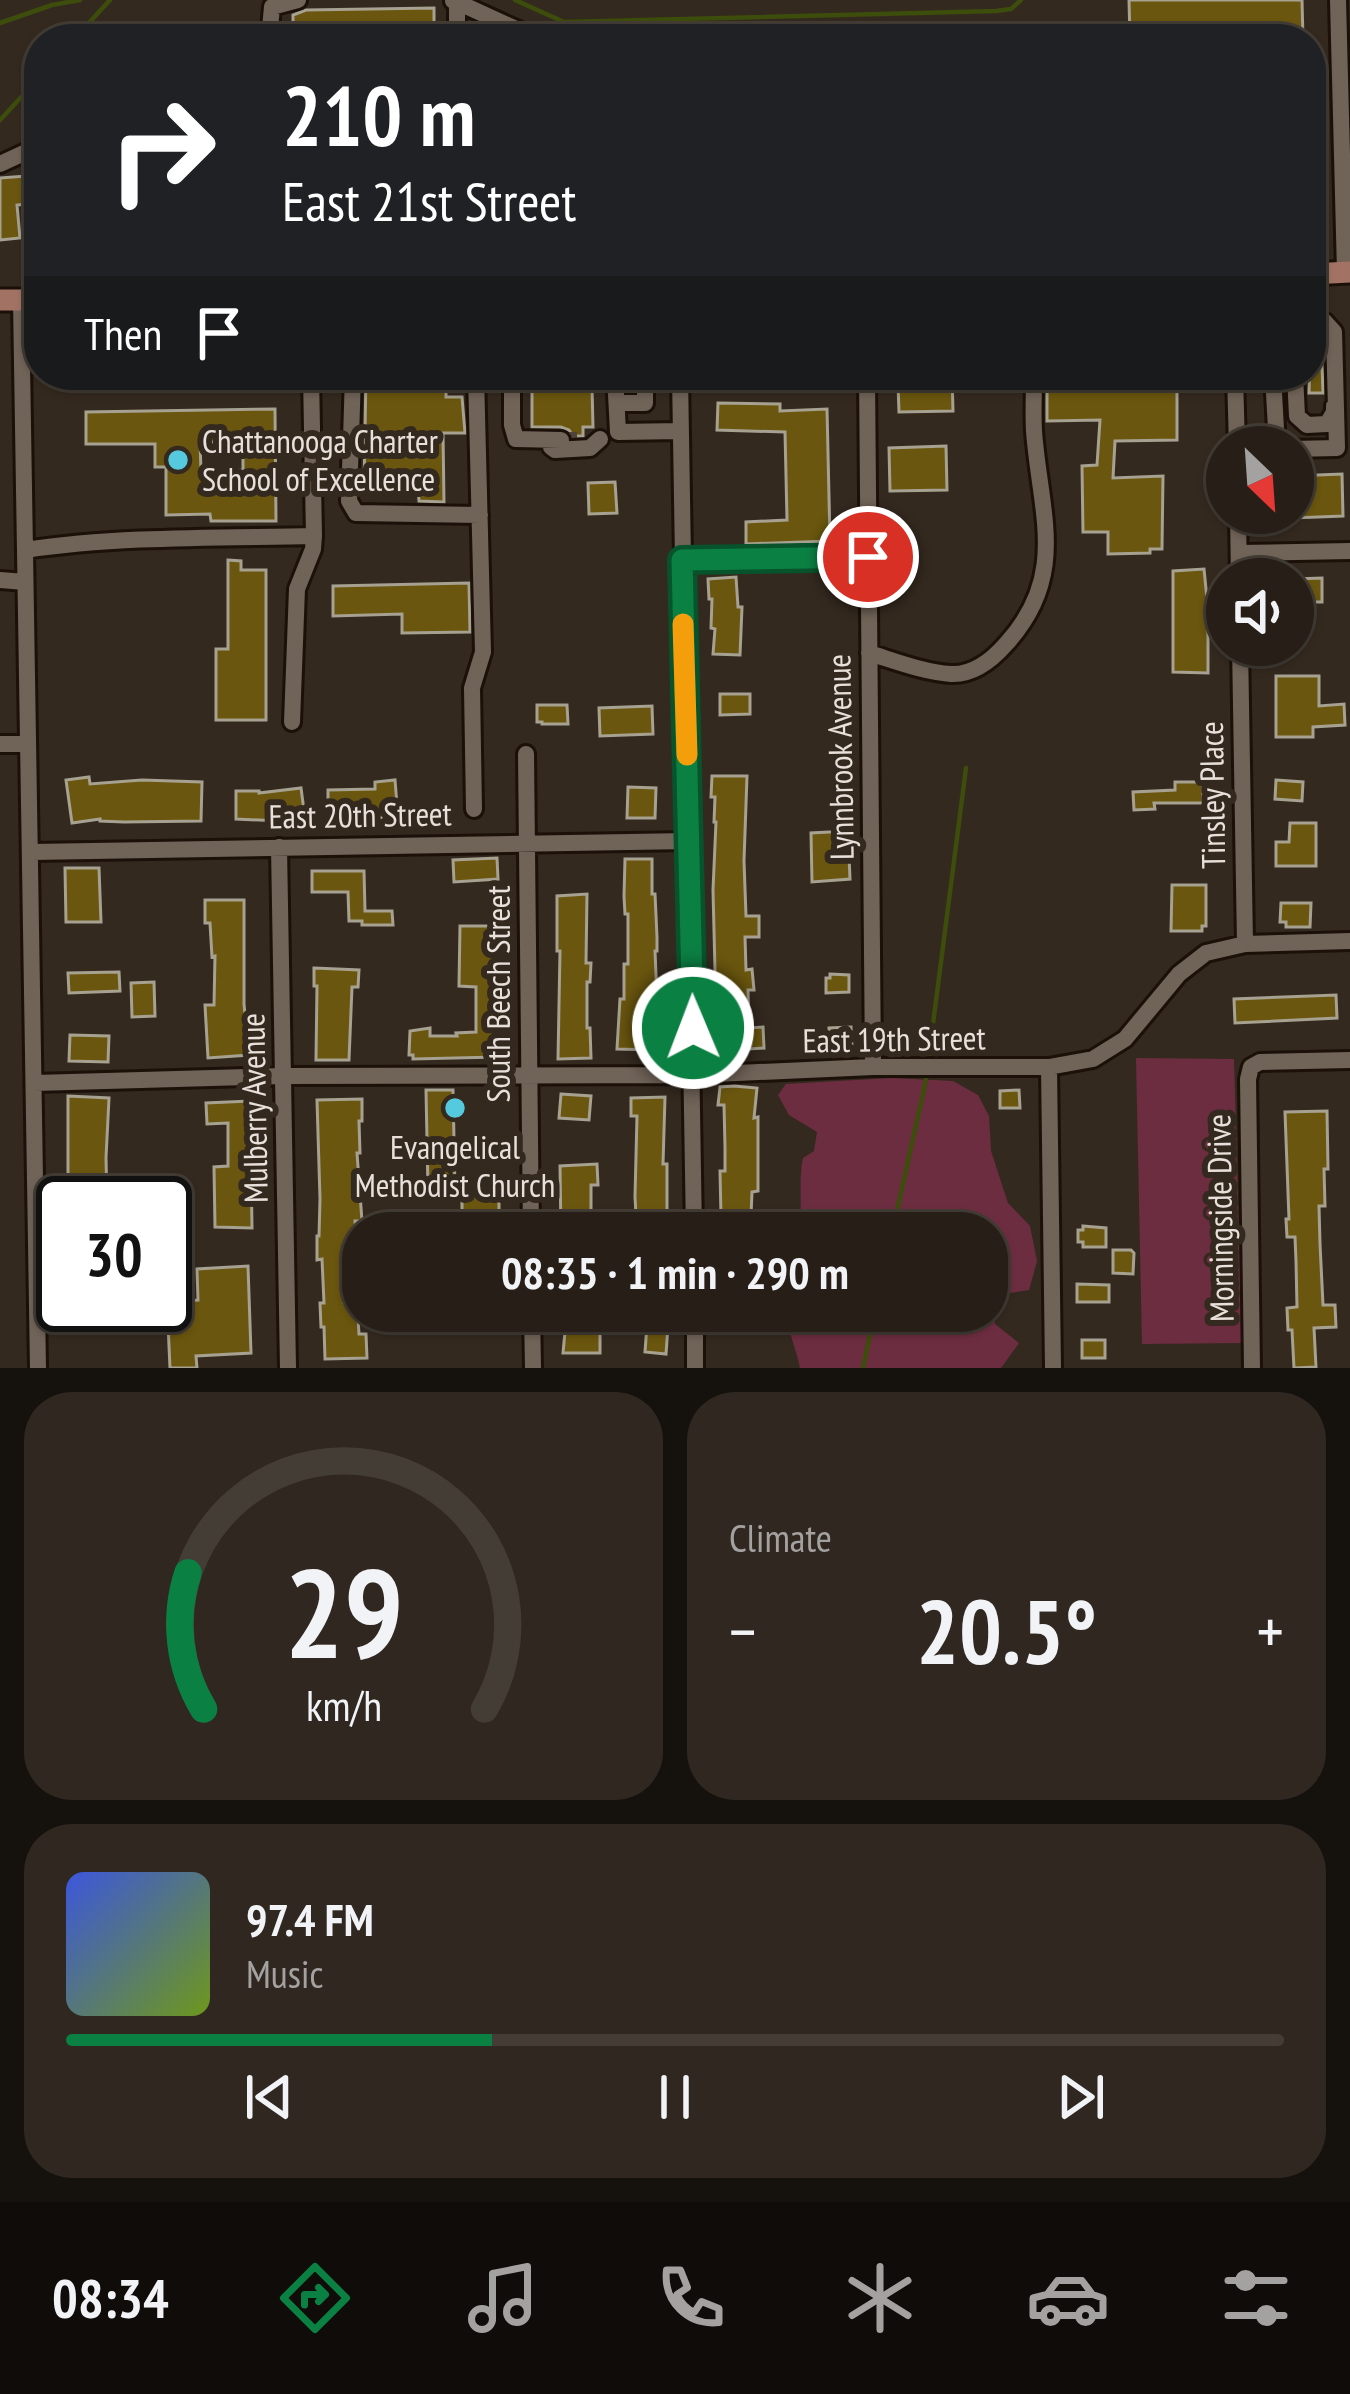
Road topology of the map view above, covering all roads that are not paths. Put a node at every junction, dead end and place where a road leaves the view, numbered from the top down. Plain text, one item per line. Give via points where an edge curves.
1 (298, 0) edge
2 (1338, 0) edge
3 (452, 1) edge
4 (270, 24) edge
5 (504, 24) edge
6 (1347, 272) edge
7 (20, 300) edge
8 (1326, 326) edge
9 (1326, 329) edge
10 (311, 390) edge
11 (352, 390) edge
12 (477, 390) edge
13 (512, 390) edge
14 (616, 390) edge
15 (645, 390) edge
16 (680, 390) edge
17 (867, 390) edge
18 (1034, 390) edge
19 (1235, 390) edge
20 (1275, 390) edge
21 (1296, 390) edge
22 (616, 403) junction
23 (1236, 426) edge
24 (1276, 426) edge
25 (680, 431) junction
26 (618, 432) junction
27 (540, 440) junction
28 (561, 440) tunnel mouth
29 (0, 446) edge
30 (23, 446) junction
31 (1314, 449) edge
32 (481, 515) junction
33 (1239, 534) edge
34 (314, 536) junction
35 (25, 550) junction
36 (1350, 551) edge
37 (1239, 553) junction
38 (868, 557) junction
39 (1239, 558) edge
40 (682, 560) junction
41 (0, 580) edge
42 (26, 582) junction
43 (869, 653) junction
44 (1240, 666) edge
45 (292, 722) dead end
46 (0, 744) edge
47 (27, 744) junction
48 (526, 754) dead end
49 (474, 809) dead end
50 (689, 841) junction
51 (527, 842) junction
52 (279, 847) junction
53 (32, 852) junction
54 (1350, 940) edge
55 (1245, 944) junction
56 (1350, 1060) edge
57 (873, 1067) junction
58 (1049, 1067) junction
59 (529, 1074) junction
60 (694, 1075) junction
61 (284, 1076) junction
62 (34, 1083) junction
63 (531, 1212) edge
64 (694, 1212) edge
65 (532, 1332) edge
66 (695, 1332) edge
67 (38, 1368) edge
68 (288, 1368) edge
69 (533, 1368) edge
70 (695, 1368) edge
71 (1053, 1368) edge
72 (1252, 1368) edge

1 - 4 street via 272,8
2 - 6 street
3 - 5 street
7 - 30 street
8 - 31 street via 1334,332 1337,448
9 - 21 street via 1334,412 1328,424 1306,425 1297,416
10 - 34 street
11 - 32 street via 349,501 356,513
12 - 32 street
13 - 27 street via 512,433
14 - 22 street
15 - 22 street via 645,403
16 - 25 street
17 - 38 street, Lynnbrook Avenue
18 - 43 street via 1048,552 1024,625 976,670 953,674
19 - 23 street
20 - 24 street
22 - 26 street
25 - 26 street
25 - 40 street
26 - 27 street via 591,439 590,448 556,450
27 - 28 street
29 - 30 street
30 - 35 street
32 - 49 street
33 - 37 street
34 - 35 street
34 - 45 street via 297,589
35 - 42 street
36 - 37 street
37 - 39 street
38 - 40 street
38 - 43 street, Lynnbrook Avenue
40 - 50 street
41 - 42 street
42 - 47 street
43 - 57 street, Lynnbrook Avenue
44 - 55 street, Tinsley Place
46 - 47 street
47 - 53 street
48 - 51 street, South Beech Street
50 - 51 street, East 20th Street
50 - 60 street
51 - 52 street, East 20th Street
51 - 59 street, South Beech Street
52 - 53 street, East 20th Street
52 - 61 street, Mulberry Avenue
53 - 62 street
54 - 55 street, East 19th Street
55 - 58 street, East 19th Street via 1206,953 1179,974 1125,1039 1093,1059
56 - 72 street, Morningside Drive via 1251,1067
57 - 58 street, East 19th Street
57 - 60 street, East 19th Street
58 - 71 street
59 - 60 street, East 19th Street
59 - 61 street, East 19th Street
59 - 63 street, South Beech Street
60 - 64 street
61 - 62 street, East 19th Street
61 - 68 street, Mulberry Avenue
62 - 67 street
65 - 69 street
66 - 70 street

